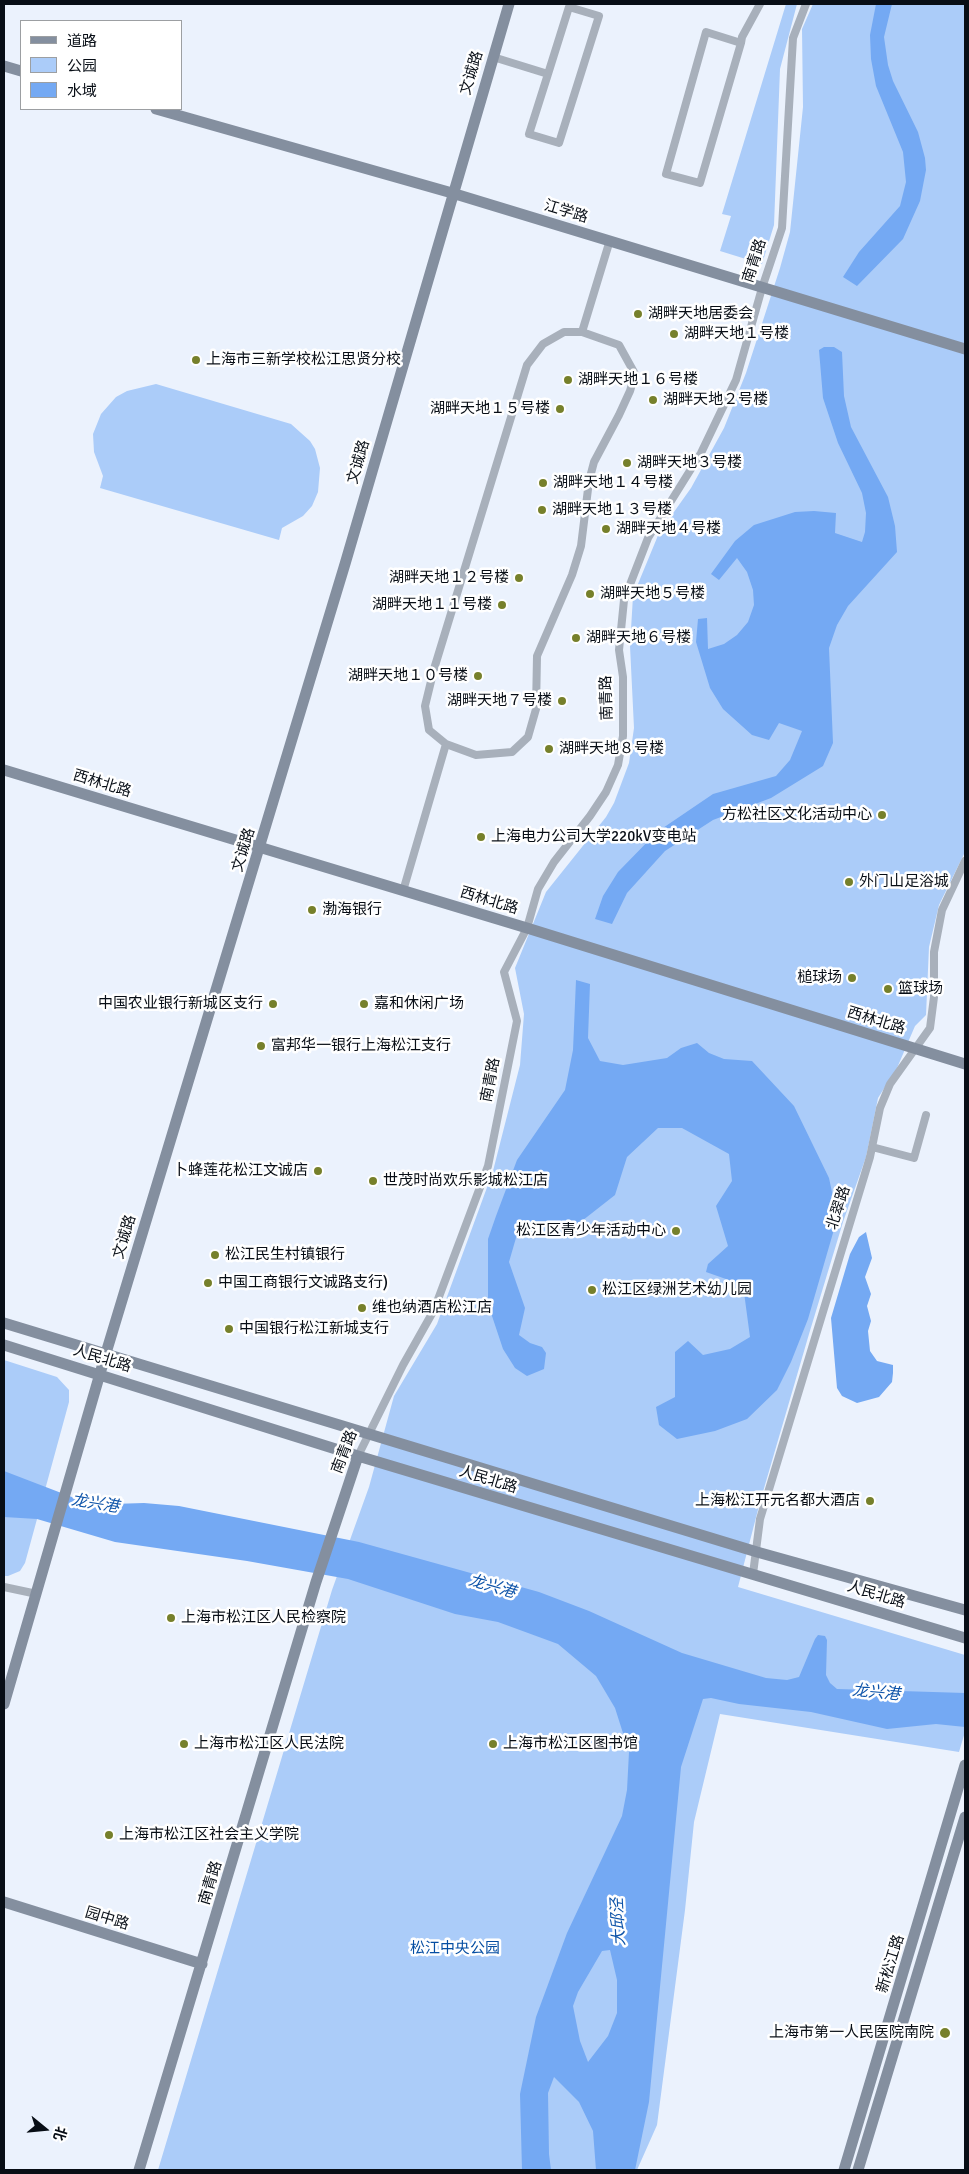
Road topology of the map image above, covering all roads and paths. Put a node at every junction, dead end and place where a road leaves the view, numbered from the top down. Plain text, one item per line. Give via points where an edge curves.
1 (509, 4) edge
2 (760, 4) edge
3 (806, 4) edge
4 (741, 43) junction
5 (493, 57) junction
6 (4, 66) edge
7 (20, 71) edge
8 (548, 74) junction
9 (160, 110) edge
10 (452, 193) junction
11 (610, 240) junction
12 (762, 288) junction
13 (582, 332) junction
14 (965, 348) edge
15 (446, 744) junction
16 (4, 770) edge
17 (260, 847) junction
18 (965, 861) edge
19 (403, 891) junction
20 (527, 928) junction
21 (914, 1048) junction
22 (965, 1064) edge
23 (926, 1115) dead end
24 (872, 1147) junction
25 (4, 1323) edge
26 (4, 1345) edge
27 (106, 1353) junction
28 (101, 1374) junction
29 (368, 1434) junction
30 (358, 1456) junction
31 (757, 1552) junction
32 (753, 1574) junction
33 (4, 1587) edge
34 (37, 1594) junction
35 (965, 1610) edge
36 (965, 1638) edge
37 (4, 1704) edge
38 (965, 1765) edge
39 (965, 1817) edge
40 (4, 1902) edge
41 (202, 1964) junction
42 (139, 2170) edge
43 (844, 2170) edge
44 (858, 2170) edge

1 - 5 street, 文诚路
2 - 4 street
3 - 12 street, 南青路 via 793,38 782,228
4 - 4 street via 700,183 666,174 706,32
5 - 8 street
5 - 10 street, 文诚路
6 - 7 street
8 - 8 street via 530,134 559,143 598,16 569,7
9 - 10 street, 江学路
10 - 11 street, 江学路
10 - 17 street, 文诚路
11 - 12 street, 江学路
11 - 13 street
12 - 14 street, 江学路
12 - 20 street, 南青路 via 736,380 701,453 648,538 624,600 620,650 623,736 618,765 606,792 538,889
13 - 15 street via 564,332 543,344 527,365 425,706 429,730
13 - 15 street via 619,345 635,374 620,415 594,462 581,546 572,576 537,656 536,709 528,737 512,752 476,755
15 - 19 street
16 - 17 street, 西林北路
17 - 19 street, 西林北路
17 - 27 street, 文诚路
18 - 21 street, 北翠路 via 942,910 934,952 930,1028
19 - 20 street, 西林北路
20 - 21 street, 西林北路
20 - 29 street, 南青路 via 504,972 517,1021 488,1166 434,1310
21 - 22 street, 西林北路
21 - 24 street, 北翠路 via 890,1084 880,1108
23 - 24 street via 914,1158
24 - 31 street, 北翠路 via 760,1519
25 - 27 street, 人民北路
26 - 28 street, 人民北路
27 - 28 street, 文诚路
27 - 29 street, 人民北路
28 - 30 street, 人民北路
28 - 34 street, 文诚路
29 - 30 street, 南青路
29 - 31 street, 人民北路
30 - 32 street, 人民北路
30 - 41 street, 南青路 via 316,1582
31 - 32 street, 北翠路
31 - 35 street, 人民北路
32 - 36 street, 人民北路
33 - 34 street
34 - 37 street, 文诚路
38 - 43 street, 新松江路
39 - 44 street, 新松江路
40 - 41 street, 园中路
41 - 42 street, 南青路

